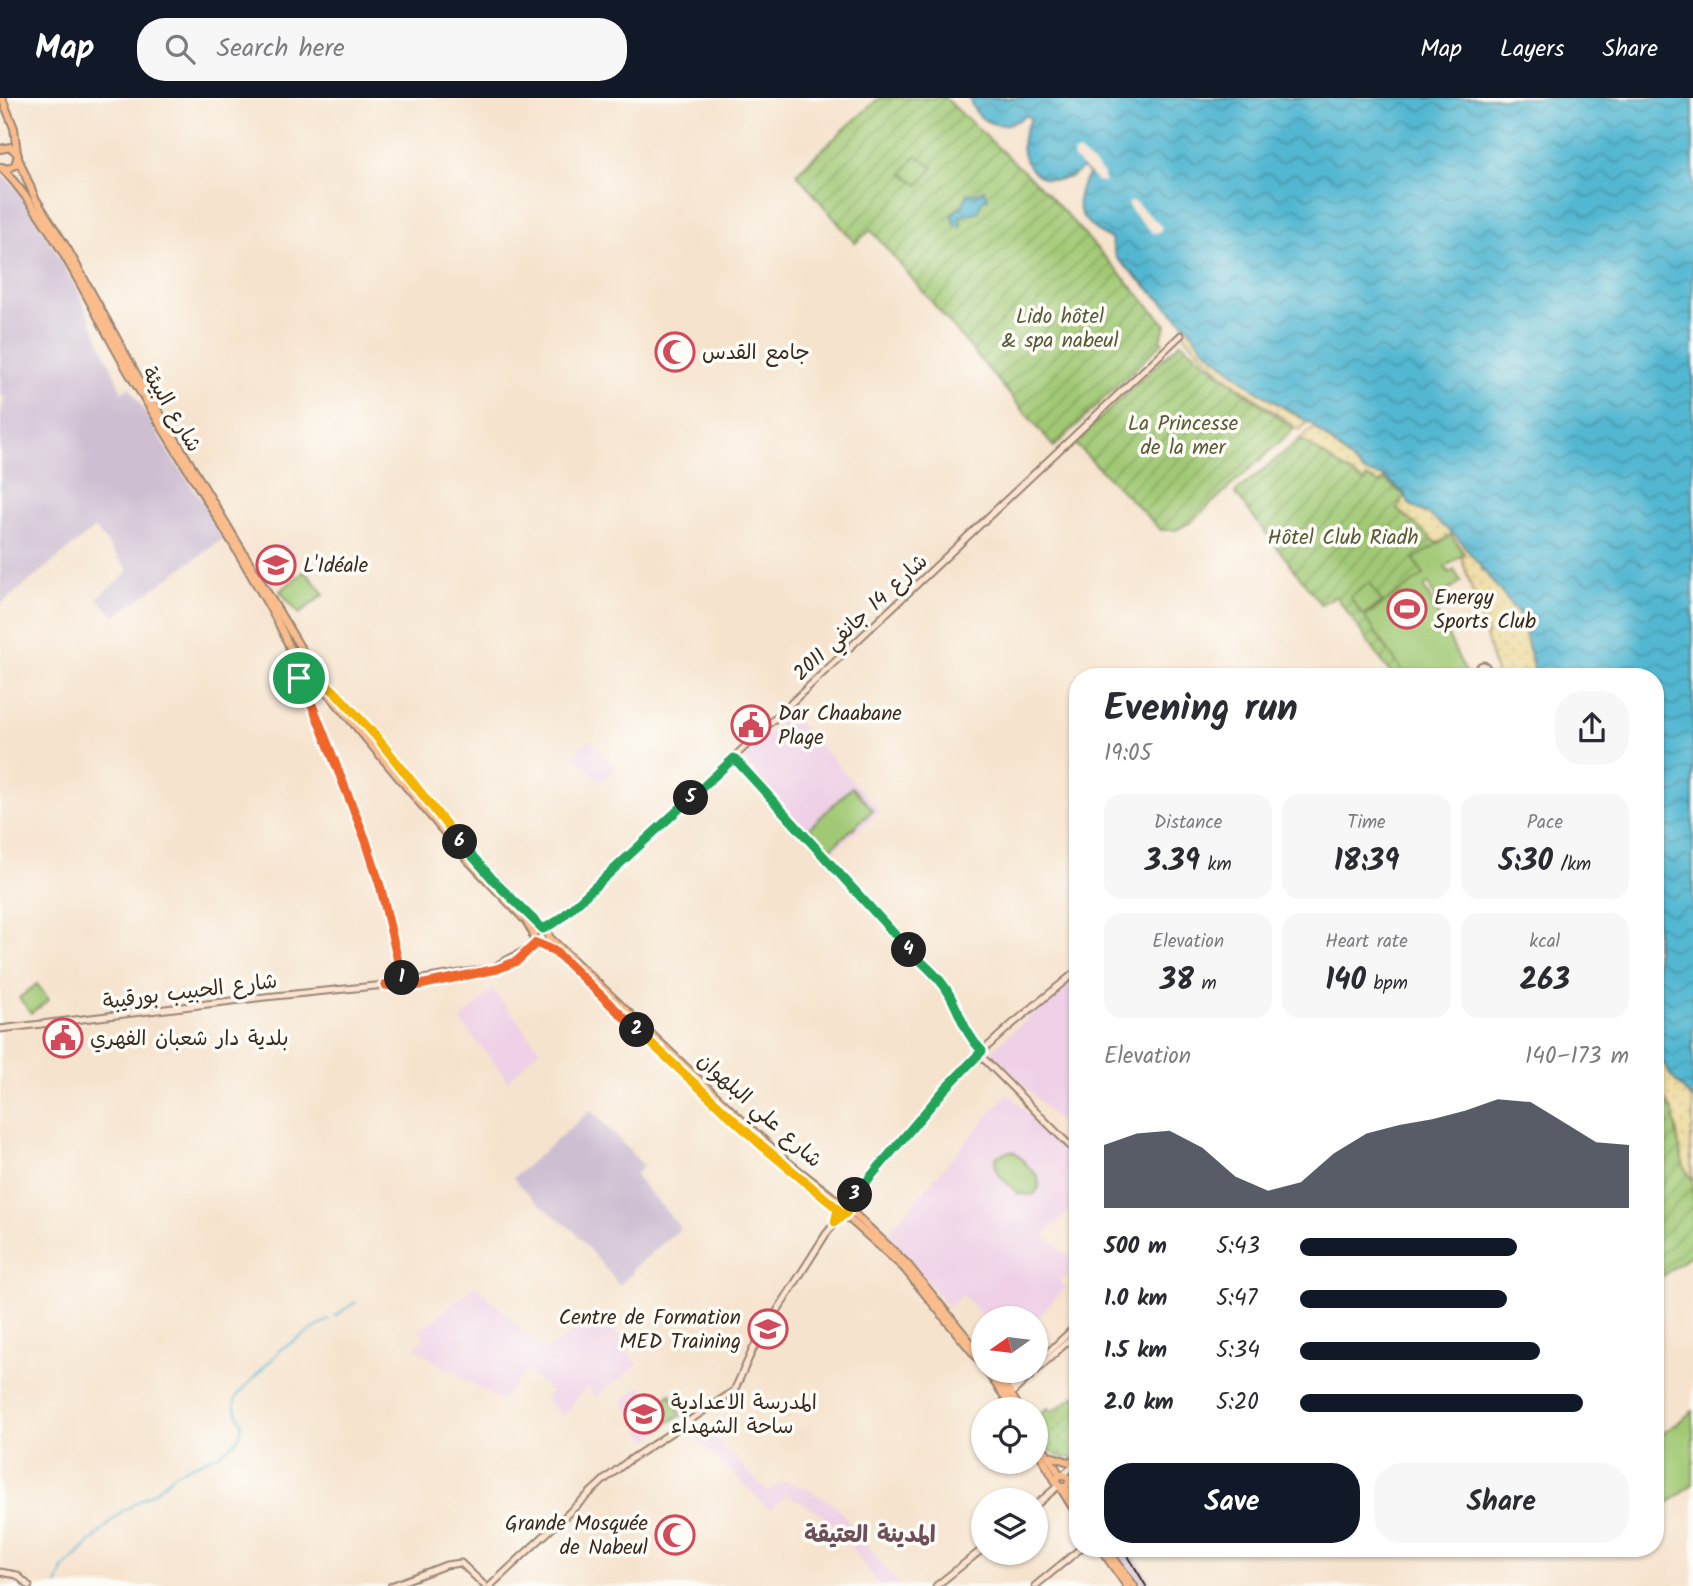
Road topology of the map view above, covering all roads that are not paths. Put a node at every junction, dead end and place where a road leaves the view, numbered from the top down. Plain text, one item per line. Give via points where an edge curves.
1 (2, 98) edge
2 (0, 149) edge
3 (18, 155) junction
4 (0, 167) edge
5 (1181, 335) dead end
6 (313, 667) junction
7 (300, 681) junction
8 (316, 684) junction
9 (311, 702) junction
10 (734, 758) junction
11 (559, 920) junction
12 (542, 928) junction
13 (549, 936) junction
14 (536, 941) junction
15 (1069, 978) edge
16 (405, 982) junction
17 (0, 1029) edge
18 (648, 1036) junction
19 (980, 1052) junction
20 (1069, 1145) edge
21 (843, 1209) junction
22 (1069, 1333) edge
23 (1069, 1340) edge
24 (971, 1343) edge
25 (971, 1351) edge
26 (1048, 1353) edge
27 (998, 1383) edge
28 (1001, 1383) edge
29 (1018, 1383) edge
30 (1008, 1394) junction
31 (1009, 1397) edge
32 (1010, 1397) edge
33 (1048, 1454) edge
34 (1048, 1457) edge
35 (1069, 1462) edge
36 (1048, 1463) edge
37 (1069, 1473) edge
38 (1069, 1480) edge
39 (1062, 1482) junction
40 (1069, 1493) edge
41 (1048, 1494) edge
42 (1069, 1497) edge
43 (1070, 1557) edge
44 (1107, 1557) edge
45 (1113, 1557) edge
46 (971, 1558) edge
47 (0, 1572) edge
48 (29, 1586) edge
49 (391, 1586) edge
50 (487, 1586) edge
51 (936, 1586) edge
52 (1035, 1586) edge
53 (1127, 1586) edge
54 (1134, 1586) edge

1 - 3 main road, شارع البيئة
2 - 3 main road via 8,146
3 - 4 main road via 12,167
3 - 6 main road, شارع البيئة via 35,198 135,372
4 - 7 main road, شارع البيئة via 64,252 129,373 286,637
5 - 10 street, شارع 14 جانفي 2011
6 - 7 main road via 304,668
6 - 8 main road via 319,671
7 - 8 main road via 306,687
7 - 9 street
8 - 9 street
8 - 12 main road via 335,692 468,852
8 - 14 main road via 464,857 526,921
9 - 16 street via 366,841
10 - 11 street, شارع 14 جانفي 2011
10 - 19 street via 946,988
11 - 12 street
11 - 13 street
12 - 13 main road
12 - 14 main road
13 - 14 main road via 548,942
13 - 18 main road
14 - 16 street, شارع الحبيب بورقيبة via 500,964
14 - 18 main road via 562,957
15 - 19 street
16 - 17 street, شارع الحبيب بورقيبة
18 - 21 main road, شارع علي البلهوان via 760,1144
19 - 20 street
19 - 21 street
21 - 24 main road, شارع علي البلهوان via 907,1264
21 - 25 main road, شارع علي البلهوان via 904,1268
21 - 50 street via 788,1291 733,1392 628,1461
22 - 26 street
23 - 30 street
27 - 30 main road, شارع علي البلهوان
28 - 30 main road, شارع علي البلهوان
29 - 30 street
30 - 31 main road, شارع علي البلهوان
30 - 32 main road, شارع علي البلهوان
33 - 35 main road
34 - 39 main road
36 - 39 main road
37 - 39 street
38 - 39 street
39 - 40 main road
39 - 41 street
39 - 42 main road
43 - 52 street
44 - 53 main road
45 - 54 main road
46 - 51 street
47 - 48 street via 18,1575
49 - 50 street via 461,1563

